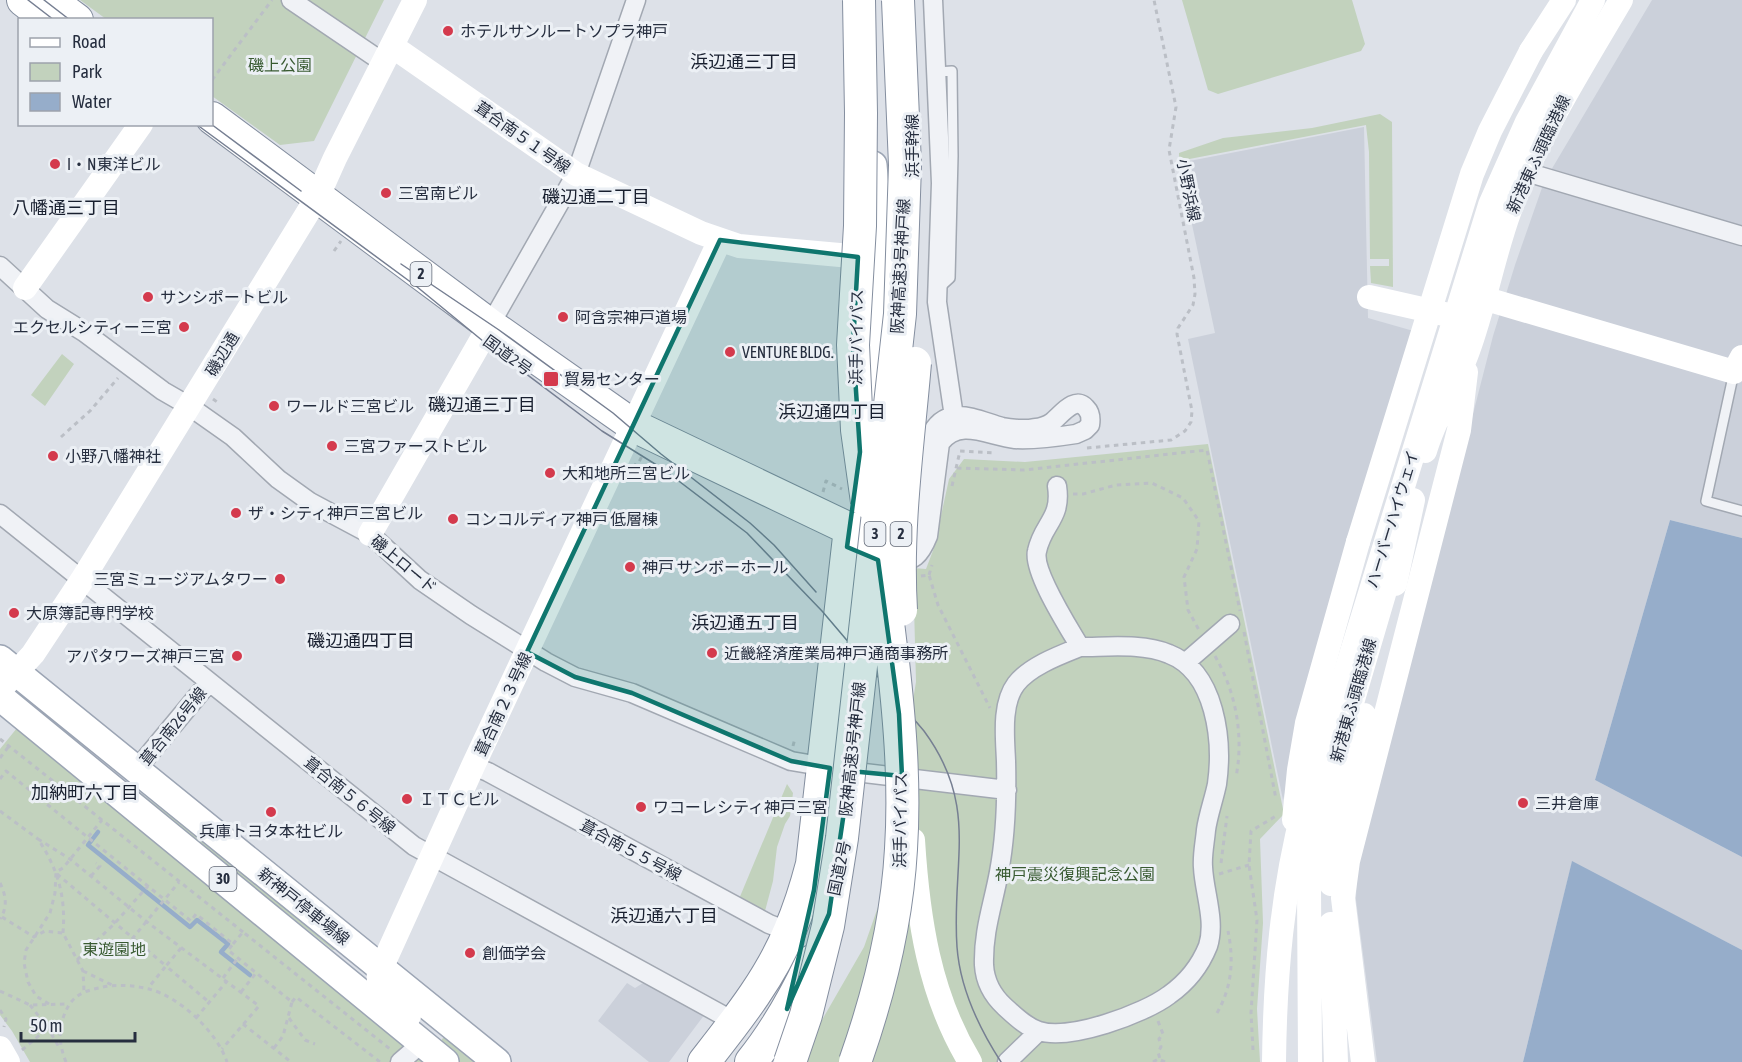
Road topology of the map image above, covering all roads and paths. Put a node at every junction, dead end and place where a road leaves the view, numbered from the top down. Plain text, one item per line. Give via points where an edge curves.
1 (23, 0) edge
2 (50, 0) edge
3 (272, 0) edge
4 (291, 0) edge
5 (415, 0) edge
6 (636, 0) edge
7 (860, 0) edge
8 (878, 0) edge
9 (898, 0) edge
10 (907, 0) edge
11 (918, 0) edge
12 (933, 0) edge
13 (1154, 0) edge
14 (1564, 0) edge
15 (1583, 0) edge
16 (1593, 0) edge
17 (1621, 0) edge
18 (46, 18) edge
19 (74, 18) edge
20 (388, 54) junction
21 (213, 79) edge
22 (213, 119) edge
23 (140, 126) edge
24 (195, 126) edge
25 (1526, 172) junction
26 (576, 174) junction
27 (313, 203) junction
28 (1742, 237) edge
29 (720, 240) junction
30 (881, 259) junction
31 (908, 263) junction
32 (0, 266) edge
33 (1194, 278) dead end
34 (25, 288) junction
35 (1369, 297) dead end
36 (1483, 298) junction
37 (1453, 321) junction
38 (1477, 321) junction
39 (487, 331) junction
40 (1468, 352) junction
41 (128, 366) junction
42 (1739, 368) edge
43 (189, 406) junction
44 (951, 425) junction
45 (631, 434) junction
46 (61, 437) dead end
47 (957, 468) dead end
48 (1057, 486) joint
49 (1742, 511) edge
50 (0, 514) edge
51 (370, 534) junction
52 (849, 537) junction
53 (878, 551) junction
54 (915, 578) dead end
55 (82, 580) junction
56 (1238, 622) junction
57 (1207, 643) junction
58 (1080, 647) junction
59 (527, 652) junction
60 (1185, 663) junction
61 (5, 674) edge
62 (209, 682) junction
63 (0, 697) edge
64 (0, 739) edge
65 (1005, 739) junction
66 (9, 746) junction
67 (0, 758) edge
68 (473, 766) junction
69 (821, 767) junction
70 (136, 770) junction
71 (856, 772) junction
72 (0, 779) edge
73 (1234, 785) dead end
74 (1006, 790) junction
75 (1283, 811) junction
76 (2, 812) edge
77 (907, 816) junction
78 (1227, 816) dead end
79 (0, 818) edge
80 (102, 820) junction
81 (89, 837) junction
82 (38, 839) junction
83 (432, 858) junction
84 (70, 859) junction
85 (96, 863) dead end
86 (1249, 865) junction
87 (56, 872) junction
88 (1219, 874) junction
89 (91, 876) junction
90 (179, 882) junction
91 (0, 883) edge
92 (1220, 884) dead end
93 (148, 886) junction
94 (165, 899) junction
95 (129, 908) junction
96 (1, 918) edge
97 (147, 922) junction
98 (114, 924) junction
99 (1227, 924) dead end
100 (243, 932) junction
101 (790, 932) junction
102 (63, 933) junction
103 (34, 937) junction
104 (132, 939) junction
105 (233, 944) junction
106 (181, 948) junction
107 (238, 958) junction
108 (77, 960) junction
109 (166, 966) junction
110 (921, 970) joint
111 (83, 971) junction
112 (386, 971) junction
113 (256, 973) junction
114 (223, 978) junction
115 (227, 981) junction
116 (112, 985) junction
117 (148, 988) junction
118 (0, 991) edge
119 (84, 991) junction
120 (241, 992) junction
121 (292, 1002) junction
122 (210, 1003) junction
123 (49, 1004) junction
124 (68, 1004) junction
125 (30, 1005) junction
126 (0, 1010) edge
127 (1160, 1013) dead end
128 (1217, 1013) dead end
129 (196, 1018) junction
130 (289, 1018) junction
131 (735, 1022) junction
132 (243, 1024) junction
133 (48, 1028) junction
134 (1039, 1031) junction
135 (315, 1044) dead end
136 (28, 1045) dead end
137 (273, 1048) junction
138 (222, 1049) junction
139 (410, 1051) edge
140 (4, 1052) edge
141 (62, 1052) junction
142 (1160, 1059) junction
143 (1264, 1059) edge
144 (64, 1062) edge
145 (227, 1062) edge
146 (291, 1062) edge
147 (380, 1062) edge
148 (445, 1062) edge
149 (496, 1062) edge
150 (704, 1062) edge
151 (751, 1062) edge
152 (771, 1062) edge
153 (790, 1062) edge
154 (855, 1062) edge
155 (862, 1062) edge
156 (960, 1062) edge
157 (970, 1062) edge
158 (1007, 1062) edge
159 (1153, 1062) edge
160 (1165, 1062) edge
161 (1285, 1062) edge
162 (1310, 1062) edge
163 (1336, 1062) edge
164 (1363, 1062) edge

1 - 18 highway
2 - 19 highway
3 - 21 path
4 - 20 street
5 - 20 street, 磯辺通
6 - 26 street
7 - 30 main road
7 - 77 highway, 浜手バイパス / 2, bridge via 860,226 853,345 856,430 884,593
8 - 152 highway, 阪神高速3号神戸線 / 3, bridge via 885,241 877,336 823,832 801,957
9 - 153 highway, 阪神高速3号神戸線 / 3, bridge via 905,165 900,314 842,838 828,926
10 - 31 main road, 浜手幹線 via 914,149
11 - 77 highway, 浜手バイパス / 2, bridge via 926,180 922,284 899,566 910,756
12 - 44 street via 941,183 937,302
13 - 33 path, 小野浜線 via 1176,107 1169,150
14 - 75 street, bridge via 1511,87 1472,174 1358,542 1307,723 1299,770
15 - 143 street, ハーバーハイウェイ via 1519,118 1482,201 1296,802 1284,851 1269,951
16 - 37 street, ハーバーハイウェイ, bridge via 1527,122 1490,205
17 - 25 street, 新港東ふ頭臨港線
20 - 26 street, 葺合南５１号線
20 - 27 street, 磯辺通
22 - 27 highway, 国道2号 / 2
23 - 34 street
24 - 27 highway, 国道2号 / 2
25 - 28 street
25 - 36 street, 新港東ふ頭臨港線
26 - 29 street, 葺合南５１号線
26 - 39 street
27 - 39 highway, 国道2号 / 2
27 - 43 street, 磯辺通
29 - 30 street, 葺合南５１号線 via 739,246
29 - 45 street, 葺合南２３号線
30 - 31 street, 葺合南５１号線
30 - 52 main road
31 - 53 main road, 浜手幹線
32 - 34 street, 磯上ロード
34 - 41 street, 磯上ロード via 47,309
35 - 38 street
36 - 38 street, 新港東ふ頭臨港線
36 - 42 street
37 - 143 street, ハーバーハイウェイ, bridge via 1304,807 1293,850
37 - 163 street, bridge via 1374,680 1338,820 1331,876
38 - 40 street, 新港東ふ頭臨港線
39 - 45 highway, 国道2号 / 2
39 - 51 street
40 - 162 street, 新港東ふ頭臨港線 via 1429,436 1317,822 1309,886
40 - 164 street, 新港東ふ頭臨港線 via 1460,430 1348,861 1343,898
41 - 43 street, 磯上ロード
41 - 46 path via 90,411
42 - 49 lane via 1706,501
43 - 51 street, 磯上ロード via 233,437 278,479 310,502
43 - 55 street, 磯辺通
44 - 44 street via 963,415 1004,427 1035,428 1050,424 1079,403 1091,419 1085,430 1070,435 1016,439
44 - 53 street via 946,419 929,438 920,530 909,540
45 - 52 highway, 国道2号 / 2
45 - 59 street, 葺合南２３号線
47 - 56 path via 1024,470 1207,450
48 - 57 path via 1068,494 1076,494 1116,485 1152,483 1183,498 1199,522 1197,549 1184,577 1188,610
48 - 58 street via 1059,501 1036,553 1046,588
50 - 55 street, 葺合南５６号線
51 - 59 street, 磯上ロード via 420,580
52 - 53 highway, 国道2号 / 2
52 - 69 highway, 国道2号
53 - 71 highway, 国道2号 / 2
54 - 65 path via 929,574 938,605
55 - 61 street, 磯辺通 via 33,654
55 - 62 street, 葺合南５６号線
56 - 57 street
56 - 75 path
57 - 60 street
57 - 73 path via 1223,670 1236,711 1239,730
58 - 60 street via 1145,649 1170,654
58 - 65 street via 1036,667 1016,684 1007,705
59 - 68 street, 葺合南２３号線
59 - 69 street, 磯上ロード via 575,677 632,693 791,761
60 - 134 street via 1204,684 1216,720 1217,783 1202,866 1210,920 1208,944 1194,972 1168,997 1099,1027 1068,1033
61 - 70 main road, 新神戸停車場線 / 30
62 - 70 street, 葺合南26号線
62 - 83 street, 葺合南５６号線
63 - 139 main road, 新神戸停車場線 / 30
64 - 66 path
65 - 74 street
66 - 67 path
66 - 80 path
68 - 83 street, 葺合南２３号線
68 - 101 street, 葺合南５５号線
69 - 71 street, 磯上ロード
69 - 101 highway, 国道2号 via 812,864
70 - 112 main road, 新神戸停車場線 / 30
71 - 74 street, 磯上ロード
71 - 151 highway, 国道2号 / 2 via 842,857 814,957 795,996
72 - 81 path via 6,771
74 - 134 street via 1005,834 984,934 984,969 989,988 1000,1002 1019,1020
75 - 86 path via 1251,831
75 - 161 street via 1290,884
76 - 79 path
76 - 82 path
77 - 110 street, bridge via 911,919
77 - 154 highway, 浜手バイパス / 2, bridge via 887,952
77 - 155 highway, 浜手バイパス / 2 via 910,849 902,906 877,1020
77 - 157 street via 930,967 947,1018
78 - 88 path
80 - 81 path
80 - 90 path
81 - 84 path
81 - 93 path
82 - 84 path
82 - 87 path
83 - 112 street, 葺合南２３号線
83 - 131 street, 葺合南５６号線
84 - 87 path
84 - 89 path
85 - 89 path via 100,866
86 - 88 path
86 - 143 path via 1257,920 1251,1013
87 - 98 path
87 - 102 path via 64,905
87 - 103 path via 50,913
88 - 92 path
89 - 95 path
90 - 94 path
90 - 100 path
91 - 96 path via 5,897
93 - 94 path
93 - 95 path
94 - 97 path
94 - 105 path via 191,921 196,914
95 - 97 path
95 - 98 path
96 - 103 path
97 - 104 path
97 - 106 path
98 - 104 path
98 - 108 path
99 - 128 path via 1232,965 1225,1000
100 - 105 path
100 - 139 path
101 - 131 highway, 国道2号
102 - 103 path via 45,931
102 - 108 path
103 - 123 path via 24,963 28,982 36,996
104 - 109 path
105 - 107 path via 228,950
106 - 109 path
106 - 114 path
107 - 113 path
107 - 114 path
108 - 111 path
109 - 117 path
109 - 122 path
110 - 156 street via 939,1021
111 - 116 path
111 - 119 path
112 - 139 main road via 425,1016 428,1030
112 - 149 main road, 新神戸停車場線 / 30
113 - 120 path
113 - 121 path
114 - 115 path
115 - 120 path
115 - 122 path
116 - 117 path
116 - 119 path
117 - 129 path
118 - 125 path
119 - 124 path
120 - 132 path via 259,1006
121 - 130 path
121 - 147 path via 296,997
122 - 129 path
123 - 124 path
123 - 125 path
124 - 141 path via 59,1029
125 - 133 path
126 - 140 path via 6,1019
127 - 142 path
129 - 138 path
130 - 135 path via 304,1040
130 - 137 path via 283,1036
131 - 150 highway, 国道2号
132 - 137 path
132 - 138 path
133 - 136 path
133 - 141 path
134 - 158 street
137 - 146 path
138 - 145 path
139 - 148 main road, 新神戸停車場線 / 30
141 - 144 path
142 - 159 path
142 - 160 path

